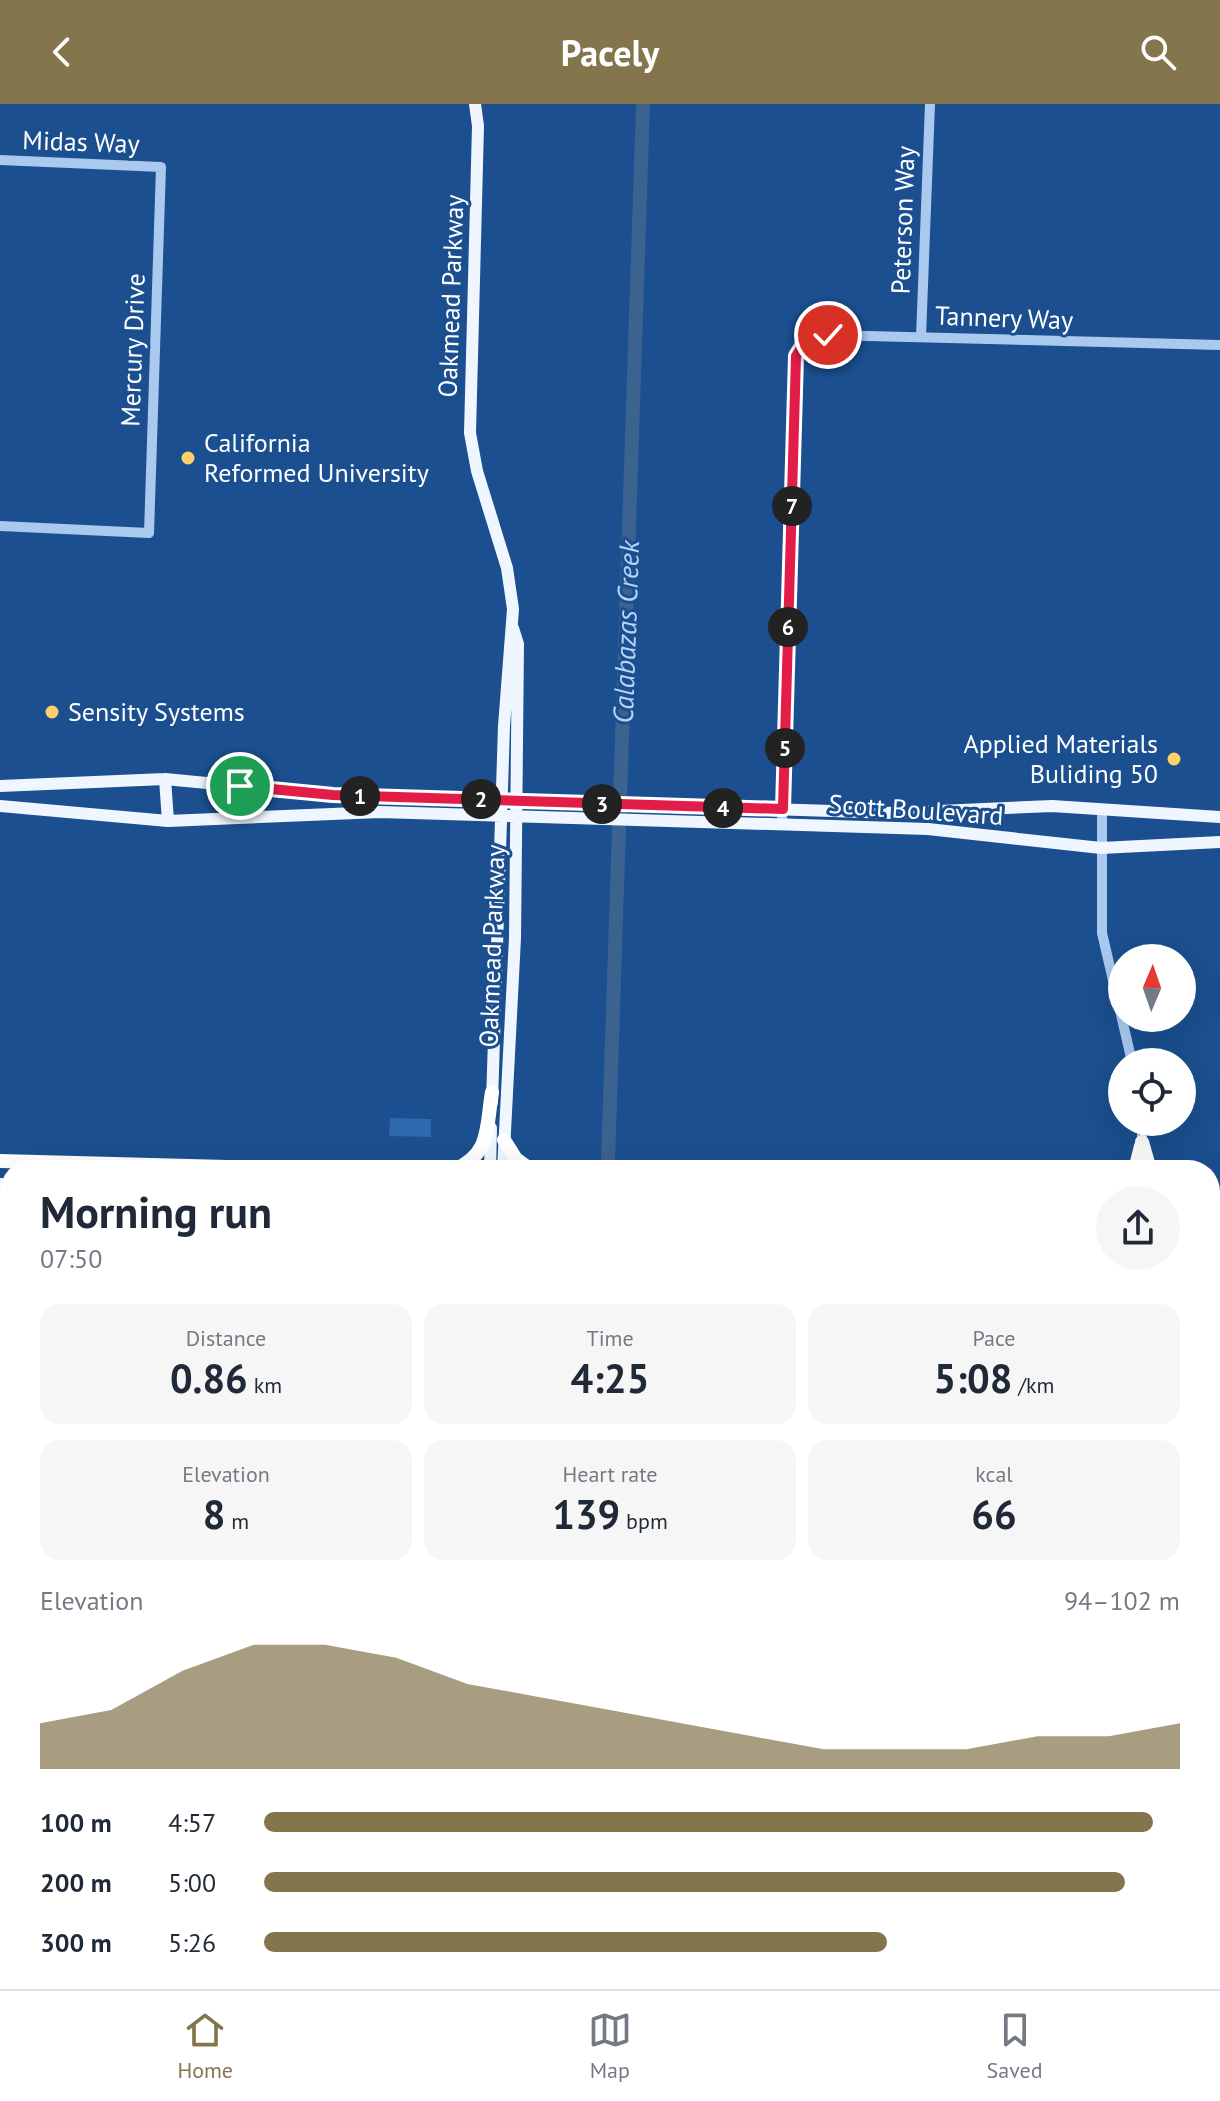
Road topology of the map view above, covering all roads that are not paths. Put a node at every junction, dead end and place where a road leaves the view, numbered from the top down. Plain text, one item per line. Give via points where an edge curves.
1 (475, 104) edge
2 (930, 104) edge
3 (0, 160) edge
4 (161, 167) joint
5 (921, 337) junction
6 (1220, 345) edge
7 (0, 526) edge
8 (513, 628) junction
9 (165, 779) junction
10 (0, 786) edge
11 (502, 800) junction
12 (517, 801) junction
13 (0, 806) edge
14 (783, 809) junction
15 (1102, 809) junction
16 (502, 817) junction
17 (518, 817) junction
18 (1220, 817) edge
19 (168, 821) junction
20 (782, 825) junction
21 (1220, 842) edge
22 (1101, 848) junction
23 (1129, 1048) edge
24 (492, 1092) junction
25 (1142, 1136) edge
26 (504, 1140) junction
27 (1142, 1142) junction
28 (0, 1155) edge
29 (29, 1160) edge
30 (470, 1160) edge
31 (490, 1160) edge
32 (503, 1160) edge
33 (517, 1160) edge
34 (1138, 1160) edge
35 (1147, 1160) edge

1 - 8 main road, Oakmead Parkway via 470,433 507,568
2 - 5 street, Peterson Way
3 - 4 street, Midas Way
4 - 7 street, Mercury Drive via 149,533
5 - 6 street, Tannery Way
5 - 14 street, Tannery Way via 818,336 804,343 796,356
8 - 11 main road, Oakmead Parkway via 507,648
8 - 12 main road, Oakmead Parkway via 518,644
9 - 10 main road, Scott Boulevard
9 - 11 main road, Scott Boulevard via 333,795
9 - 19 main road
11 - 12 main road, Scott Boulevard
11 - 16 main road, Oakmead Parkway
12 - 14 main road, Scott Boulevard
12 - 17 main road, Oakmead Parkway
13 - 19 main road, Scott Boulevard
14 - 15 main road, Scott Boulevard
14 - 20 street
15 - 18 main road, Scott Boulevard
15 - 22 street
16 - 17 main road, Scott Boulevard
16 - 19 main road, Scott Boulevard via 380,812
16 - 24 main road, Oakmead Parkway
17 - 20 main road, Scott Boulevard
17 - 26 main road, Oakmead Parkway
20 - 22 main road, Scott Boulevard via 928,829
21 - 22 main road, Scott Boulevard
22 - 23 street via 1102,933
24 - 30 highway via 480,1154
24 - 31 main road, Oakmead Parkway
25 - 27 street
26 - 32 main road, Oakmead Parkway
26 - 33 highway
27 - 34 highway
27 - 35 highway
28 - 29 highway

